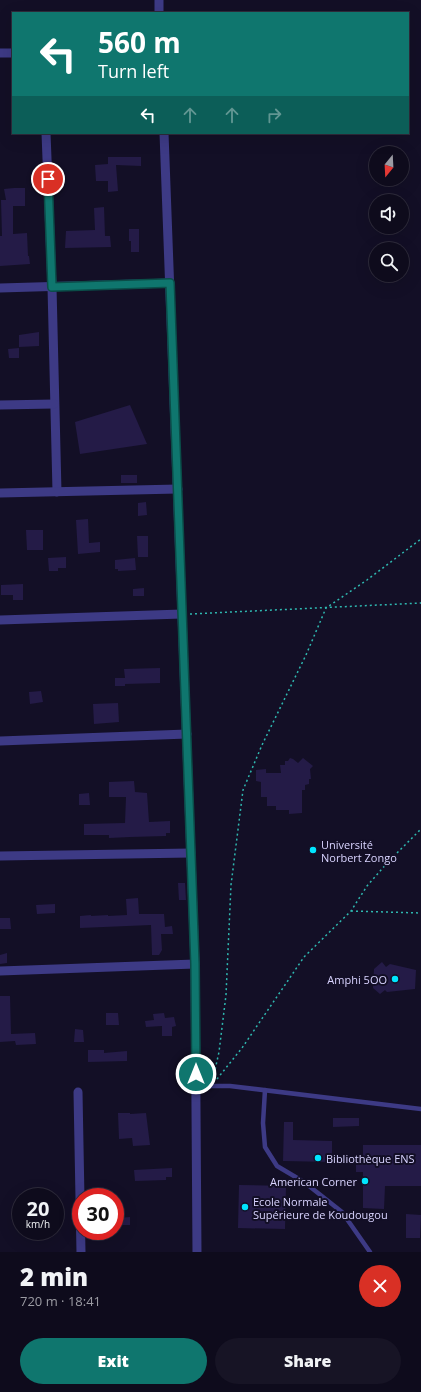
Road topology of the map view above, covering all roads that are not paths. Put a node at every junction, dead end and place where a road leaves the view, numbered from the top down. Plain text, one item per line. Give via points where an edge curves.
1 (159, 0) edge
2 (159, 12) edge
3 (12, 53) edge
4 (0, 54) edge
5 (46, 134) edge
6 (164, 134) edge
7 (170, 283) junction
8 (52, 287) junction
9 (0, 288) edge
10 (54, 404) junction
11 (0, 405) edge
12 (178, 489) junction
13 (56, 492) junction
14 (0, 493) edge
15 (182, 614) junction
16 (0, 620) edge
17 (187, 734) junction
18 (0, 741) edge
19 (191, 853) junction
20 (0, 856) edge
21 (195, 964) junction
22 (0, 971) edge
23 (196, 1090) junction
24 (265, 1090) junction
25 (78, 1092) dead end
26 (421, 1109) edge
27 (81, 1252) edge
28 (197, 1252) edge
29 (370, 1252) edge

1 - 2 street
3 - 4 street
5 - 8 street
6 - 7 street
7 - 8 street
7 - 12 street
8 - 9 street
8 - 10 street
10 - 11 street
10 - 13 street
12 - 13 street
12 - 15 street
13 - 14 street
15 - 16 street
15 - 17 street
17 - 18 street
17 - 19 street
19 - 20 street
19 - 21 street
21 - 22 street
21 - 23 street
23 - 24 lane via 211,1086
23 - 28 street
24 - 26 lane
24 - 29 lane via 265,1147 277,1166 304,1182 342,1212
25 - 27 street

